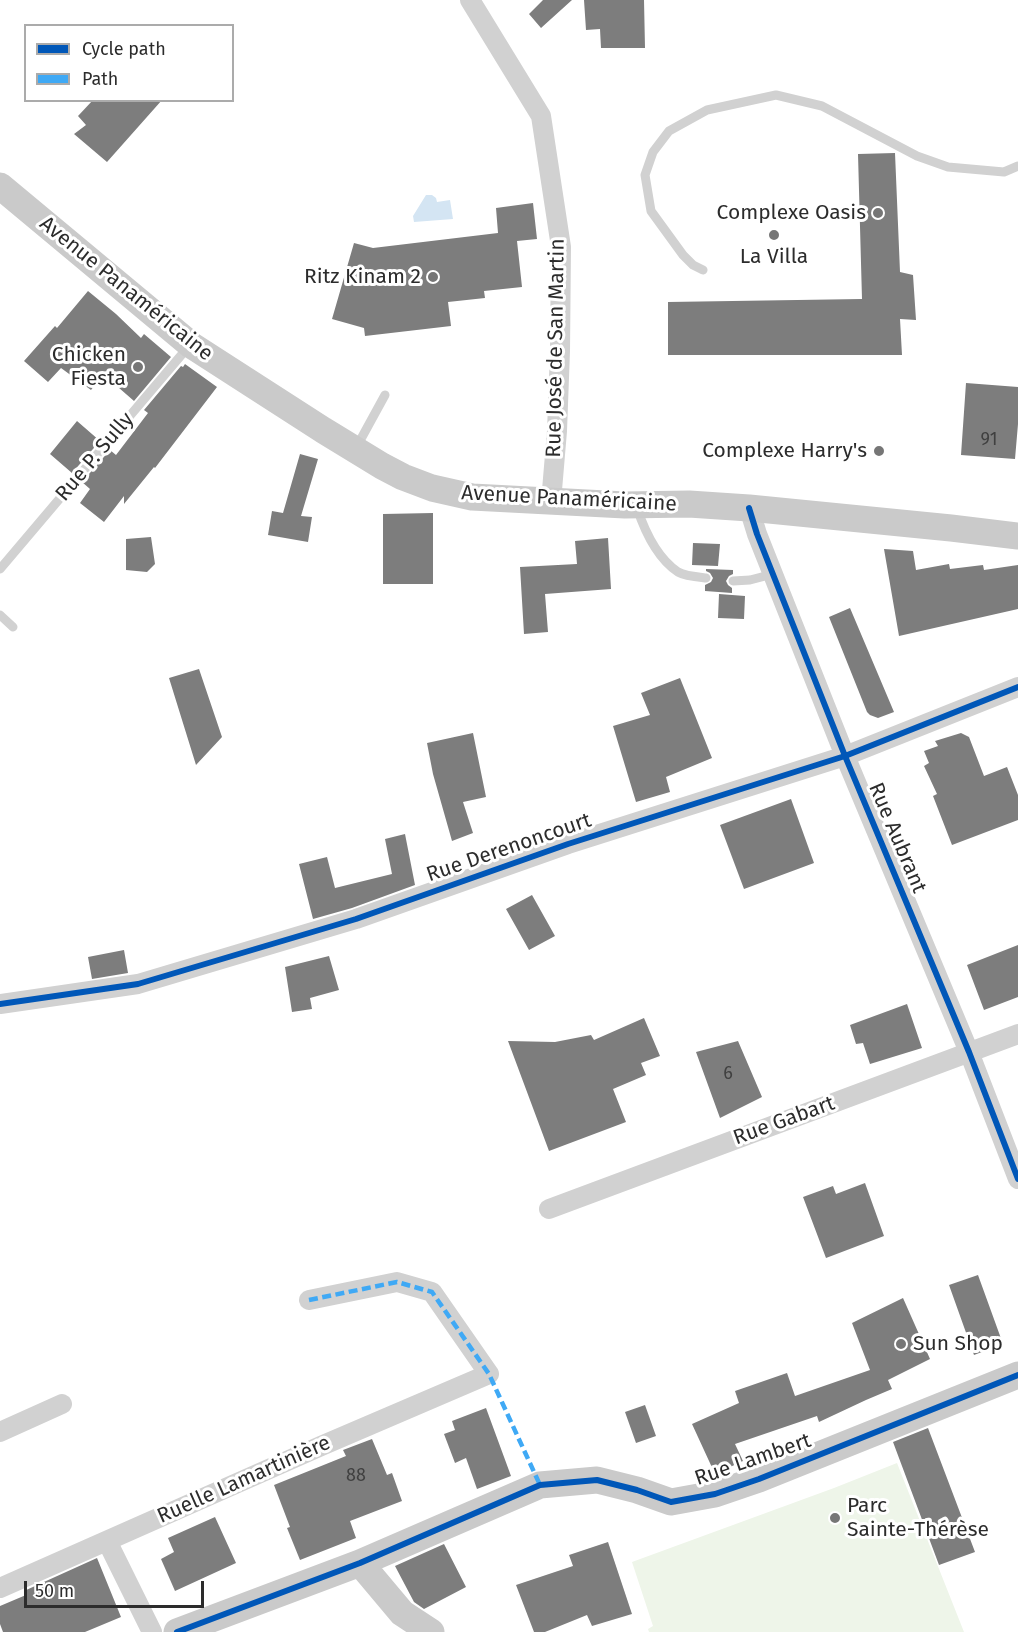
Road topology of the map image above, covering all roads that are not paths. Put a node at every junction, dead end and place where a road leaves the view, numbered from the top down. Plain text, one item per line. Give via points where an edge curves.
1 (470, 0) edge
2 (1018, 166) edge
3 (0, 186) edge
4 (703, 270) dead end
5 (191, 345) junction
6 (385, 395) dead end
7 (355, 450) junction
8 (551, 502) junction
9 (636, 505) junction
10 (749, 508) junction
11 (1018, 536) edge
12 (0, 569) edge
13 (773, 574) junction
14 (706, 578) dead end
15 (733, 581) dead end
16 (0, 615) edge
17 (13, 627) dead end
18 (1018, 687) edge
19 (845, 756) junction
20 (0, 1004) edge
21 (1018, 1034) edge
22 (969, 1052) junction
23 (1018, 1179) edge
24 (549, 1209) dead end
25 (309, 1300) dead end
26 (1018, 1375) edge
27 (62, 1404) dead end
28 (0, 1432) edge
29 (107, 1541) junction
30 (360, 1563) junction
31 (0, 1588) edge
32 (152, 1632) edge
33 (177, 1632) edge
34 (431, 1632) edge

1 - 8 street, Rue José de San Martin via 541,116 561,247 557,431
2 - 4 lane via 1004,172 948,167 917,156 822,106 776,95 707,110 669,131 653,152 645,175 651,211 683,255
3 - 5 main road, Avenue Panaméricaine
5 - 7 main road, Avenue Panaméricaine
5 - 12 lane, Rue P. Sully
6 - 7 lane
7 - 8 main road, Avenue Panaméricaine via 403,477 447,492
8 - 9 main road, Avenue Panaméricaine
9 - 10 main road, Avenue Panaméricaine
9 - 14 lane via 649,539 664,559 679,573
10 - 11 main road, Avenue Panaméricaine
10 - 13 street, Rue Aubrant
13 - 15 lane
13 - 19 street, Rue Aubrant
16 - 17 lane
18 - 19 street, Rue Derenoncourt
19 - 20 street, Rue Derenoncourt via 568,844 356,920 138,984
19 - 22 street, Rue Aubrant
21 - 22 street, Rue Gabart
22 - 23 street, Rue Aubrant
22 - 24 street, Rue Gabart
25 - 29 street, Ruelle Lamartinière via 397,1282 432,1292 489,1374
26 - 30 main road, Rue Lambert via 715,1494 671,1502 597,1480 540,1485
27 - 28 street
29 - 31 street, Ruelle Lamartinière
29 - 32 street
30 - 33 main road, Rue Lambert
30 - 34 main road via 402,1613

